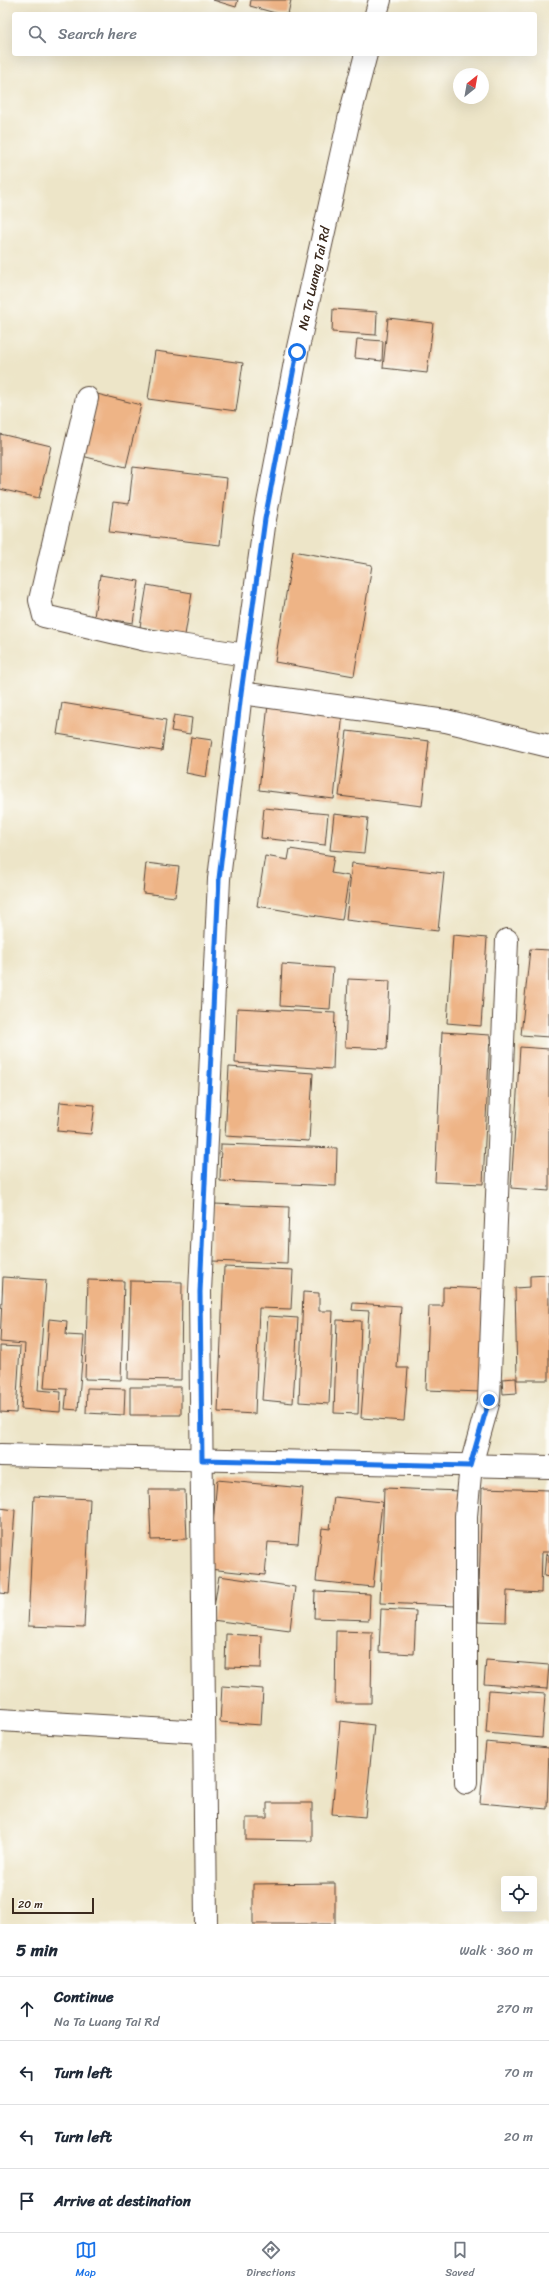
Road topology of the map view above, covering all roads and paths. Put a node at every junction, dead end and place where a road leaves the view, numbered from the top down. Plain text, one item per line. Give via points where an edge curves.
1 (380, 0) edge
2 (377, 12) edge
3 (365, 56) edge
4 (87, 398) dead end
5 (246, 655) junction
6 (241, 693) junction
7 (549, 746) edge
8 (507, 940) dead end
9 (0, 1455) edge
10 (202, 1460) junction
11 (470, 1466) junction
12 (549, 1467) edge
13 (0, 1720) edge
14 (203, 1732) junction
15 (466, 1783) dead end
16 (206, 1924) edge

1 - 2 street
3 - 5 street, Na Ta Luang Tai Rd via 297,352 265,519
4 - 5 street via 40,600 44,616 146,640
5 - 6 street, Na Ta Luang Tai Rd
6 - 7 street via 446,721
6 - 10 street, Na Ta Luang Tai Rd via 219,879 200,1292
8 - 11 street via 489,1400
9 - 10 street
10 - 11 street
10 - 14 street, Na Ta Luang Tai Rd
11 - 12 street
11 - 15 street via 466,1516
13 - 14 street
14 - 16 street, Na Ta Luang Tai Rd

